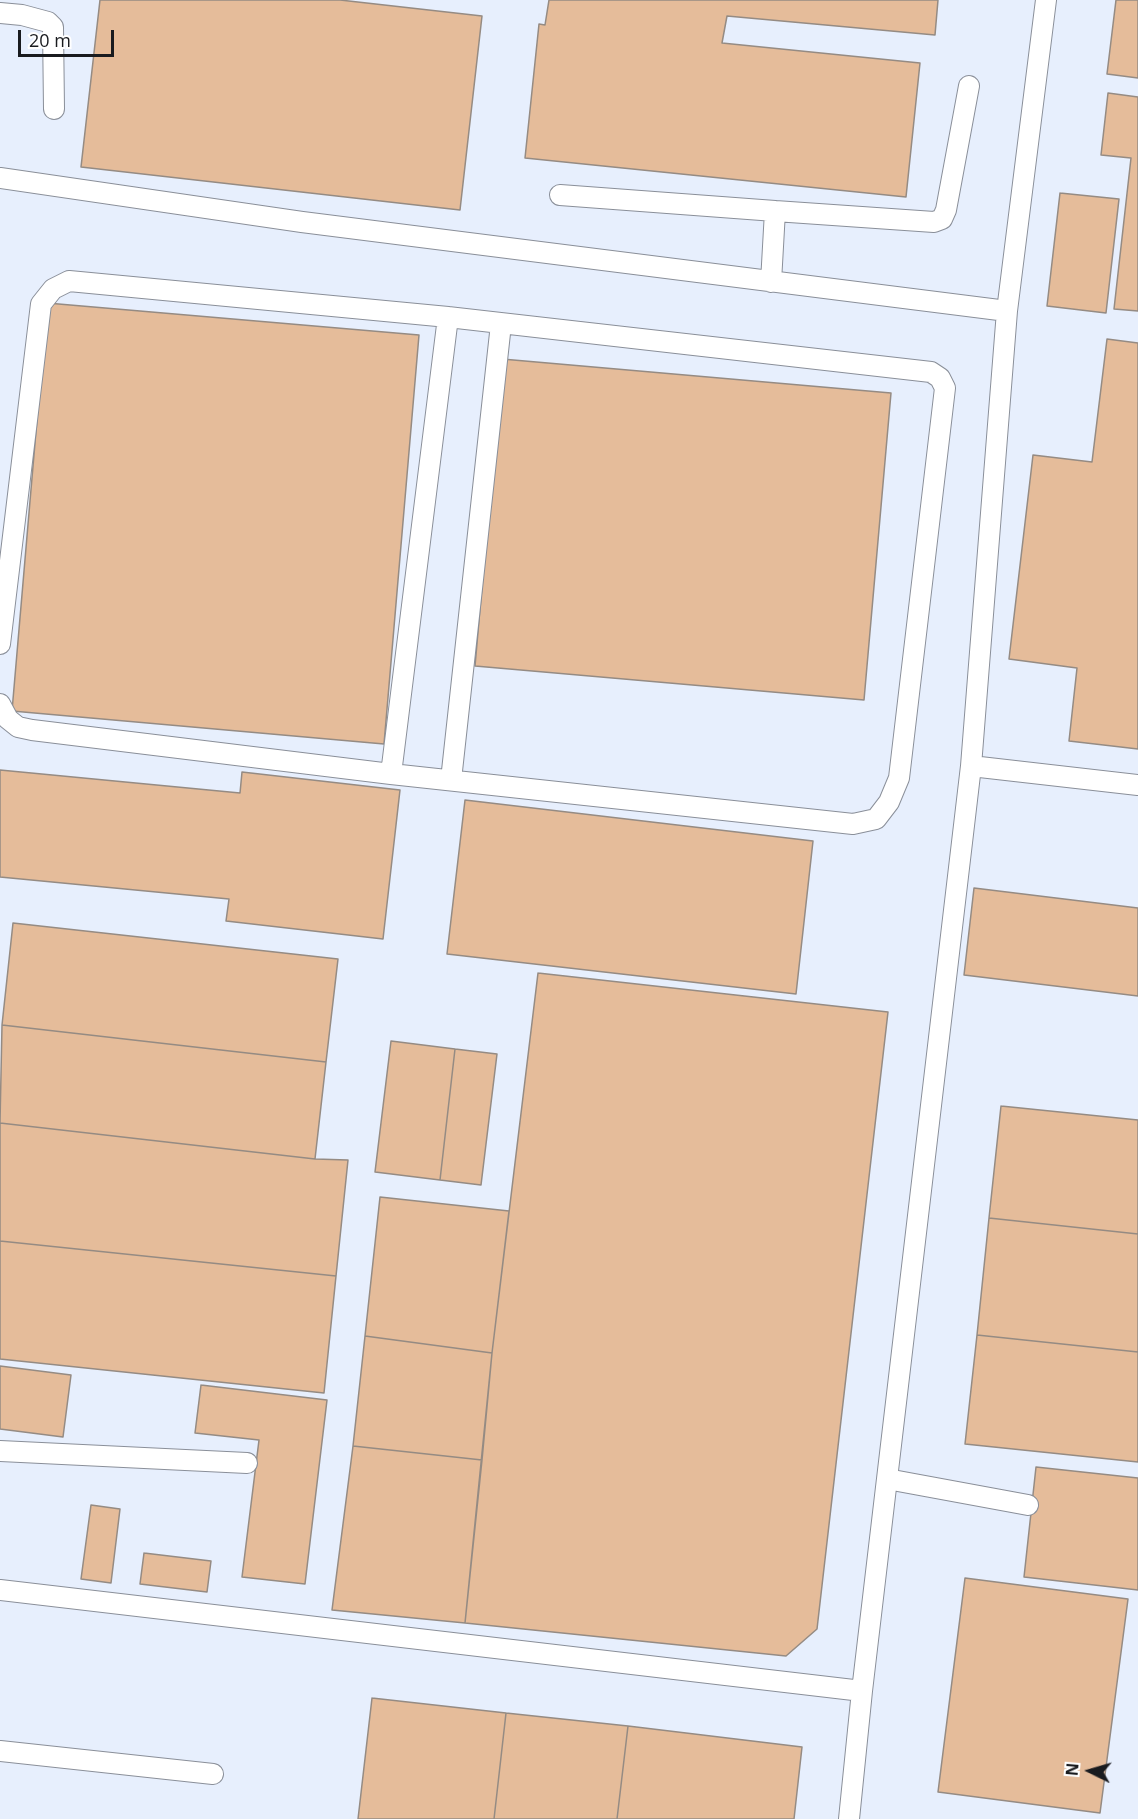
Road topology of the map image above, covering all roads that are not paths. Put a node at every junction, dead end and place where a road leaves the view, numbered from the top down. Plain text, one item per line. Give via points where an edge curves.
1 (1046, 0) edge
2 (0, 13) edge
3 (969, 86) dead end
4 (54, 110) dead end
5 (0, 178) edge
6 (560, 195) dead end
7 (775, 211) junction
8 (771, 282) junction
9 (1007, 311) junction
10 (447, 317) junction
11 (501, 324) junction
12 (0, 644) edge
13 (0, 704) edge
14 (971, 766) junction
15 (391, 774) junction
16 (451, 780) junction
17 (1138, 785) edge
18 (0, 1451) edge
19 (247, 1463) dead end
20 (887, 1479) junction
21 (1028, 1505) dead end
22 (0, 1590) edge
23 (862, 1691) junction
24 (0, 1751) edge
25 (213, 1774) dead end
26 (849, 1819) edge

1 - 9 lane
2 - 4 lane via 31,17 53,27
3 - 7 lane via 942,219 934,222
5 - 8 lane via 302,222
6 - 7 lane
7 - 8 lane
8 - 9 lane
9 - 14 lane
10 - 11 lane
10 - 12 lane via 69,281 53,289 41,304
10 - 15 lane
11 - 16 lane
11 - 16 lane via 930,372 940,378 945,388 899,778 889,802 876,819 853,824
13 - 15 lane via 8,719 18,727 32,730
14 - 17 lane
14 - 20 lane
15 - 16 lane
18 - 19 lane
20 - 21 lane
20 - 23 lane
22 - 23 lane
23 - 26 lane
24 - 25 lane

